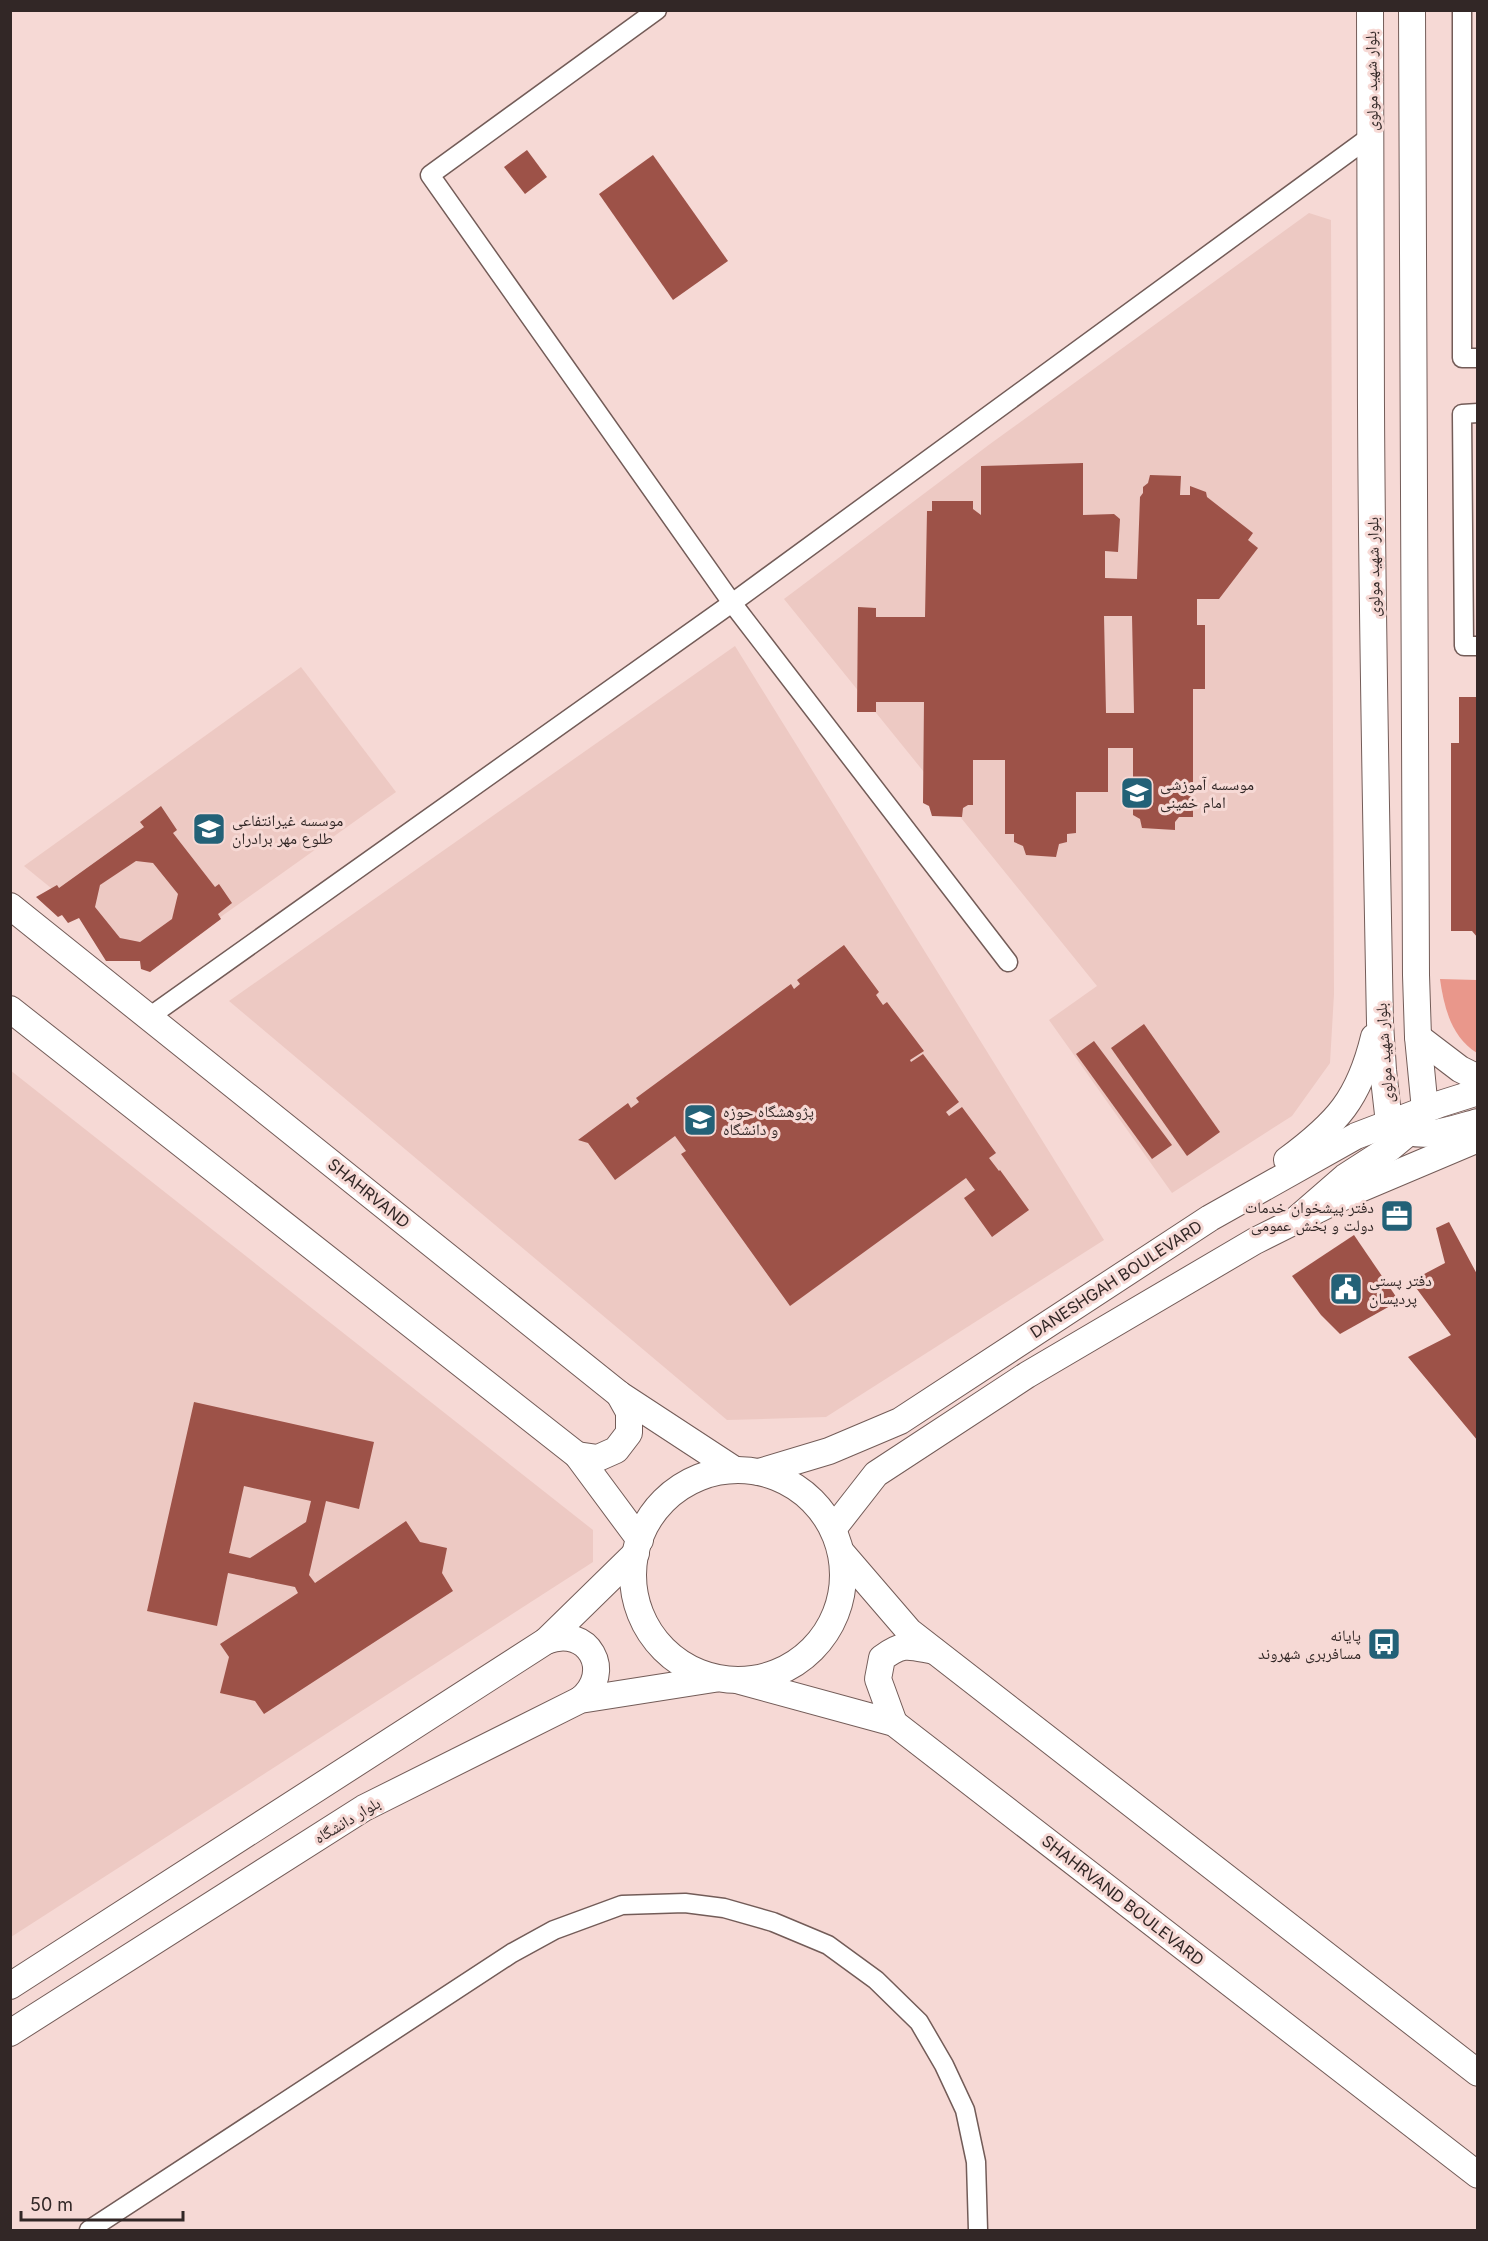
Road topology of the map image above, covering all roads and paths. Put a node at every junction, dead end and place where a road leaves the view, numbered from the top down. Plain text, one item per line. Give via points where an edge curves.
1 (657, 10) edge
2 (1370, 10) edge
3 (1412, 10) edge
4 (1462, 10) edge
5 (1371, 136) junction
6 (1478, 358) edge
7 (1478, 413) edge
8 (732, 603) junction
9 (1478, 646) edge
10 (10, 906) edge
11 (1008, 962) dead end
12 (10, 1009) edge
13 (149, 1017) junction
14 (1380, 1023) junction
15 (1419, 1047) junction
16 (1383, 1070) junction
17 (1478, 1078) edge
18 (1478, 1092) edge
19 (1425, 1110) junction
20 (1478, 1122) edge
21 (1399, 1128) junction
22 (1478, 1139) edge
23 (1210, 1218) junction
24 (1292, 1223) junction
25 (618, 1394) junction
26 (577, 1455) junction
27 (747, 1471) junction
28 (837, 1540) junction
29 (638, 1546) junction
30 (546, 1641) junction
31 (934, 1651) junction
32 (714, 1678) junction
33 (740, 1681) junction
34 (580, 1700) junction
35 (894, 1722) junction
36 (10, 1986) edge
37 (10, 2033) edge
38 (1478, 2073) edge
39 (1478, 2175) edge
40 (89, 2230) edge
41 (978, 2230) edge

1 - 8 street via 430,175
2 - 5 main road, بلوار شهید مولوی
3 - 15 main road
4 - 6 street via 1462,358
5 - 8 street
5 - 14 main road, بلوار شهید مولوی
7 - 9 street via 1462,414 1464,646
8 - 11 street
8 - 13 street
10 - 13 main road, SHAHRVAND
12 - 26 main road
13 - 25 main road, SHAHRVAND
14 - 16 main road, بلوار شهید مولوی
14 - 23 main road via 1370,1058 1348,1105 1314,1140
15 - 16 main road via 1414,1067 1404,1073
15 - 17 main road
15 - 19 main road
16 - 21 main road, بلوار شهید مولوی
18 - 19 main road, DANESHGAH BOULEVARD
19 - 21 main road, DANESHGAH BOULEVARD
20 - 21 main road via 1439,1133
21 - 23 main road, DANESHGAH BOULEVARD via 1356,1136
21 - 24 main road via 1390,1148 1345,1177
22 - 24 main road, DANESHGAH BOULEVARD via 1355,1191
23 - 27 main road, DANESHGAH BOULEVARD via 900,1421 829,1451
24 - 28 main road, DANESHGAH BOULEVARD via 1027,1375 876,1474
25 - 26 main road via 629,1412 629,1432 616,1450 597,1458
25 - 27 main road, SHAHRVAND
26 - 29 main road
27 - 28 main road via 783,1479 803,1492 820,1509
27 - 29 main road via 712,1473 671,1494 655,1511
28 - 31 main road via 909,1631
28 - 33 main road via 844,1579 829,1630 812,1651 791,1667 767,1677
29 - 30 main road
29 - 32 main road via 633,1580 638,1607 649,1632 666,1653 688,1669
30 - 34 main road via 554,1637 573,1638 593,1654 594,1685
30 - 36 main road
31 - 35 main road via 897,1647 882,1658 879,1679
31 - 38 main road
32 - 33 main road
32 - 34 main road, بلوار دانشگاه
33 - 35 main road, SHAHRVAND BOULEVARD
34 - 37 main road, بلوار دانشگاه via 364,1808
35 - 39 main road, SHAHRVAND BOULEVARD
40 - 41 street via 512,1953 554,1930 622,1905 685,1903 724,1908 772,1922 828,1945 876,1980 920,2022 965,2110 976,2162

